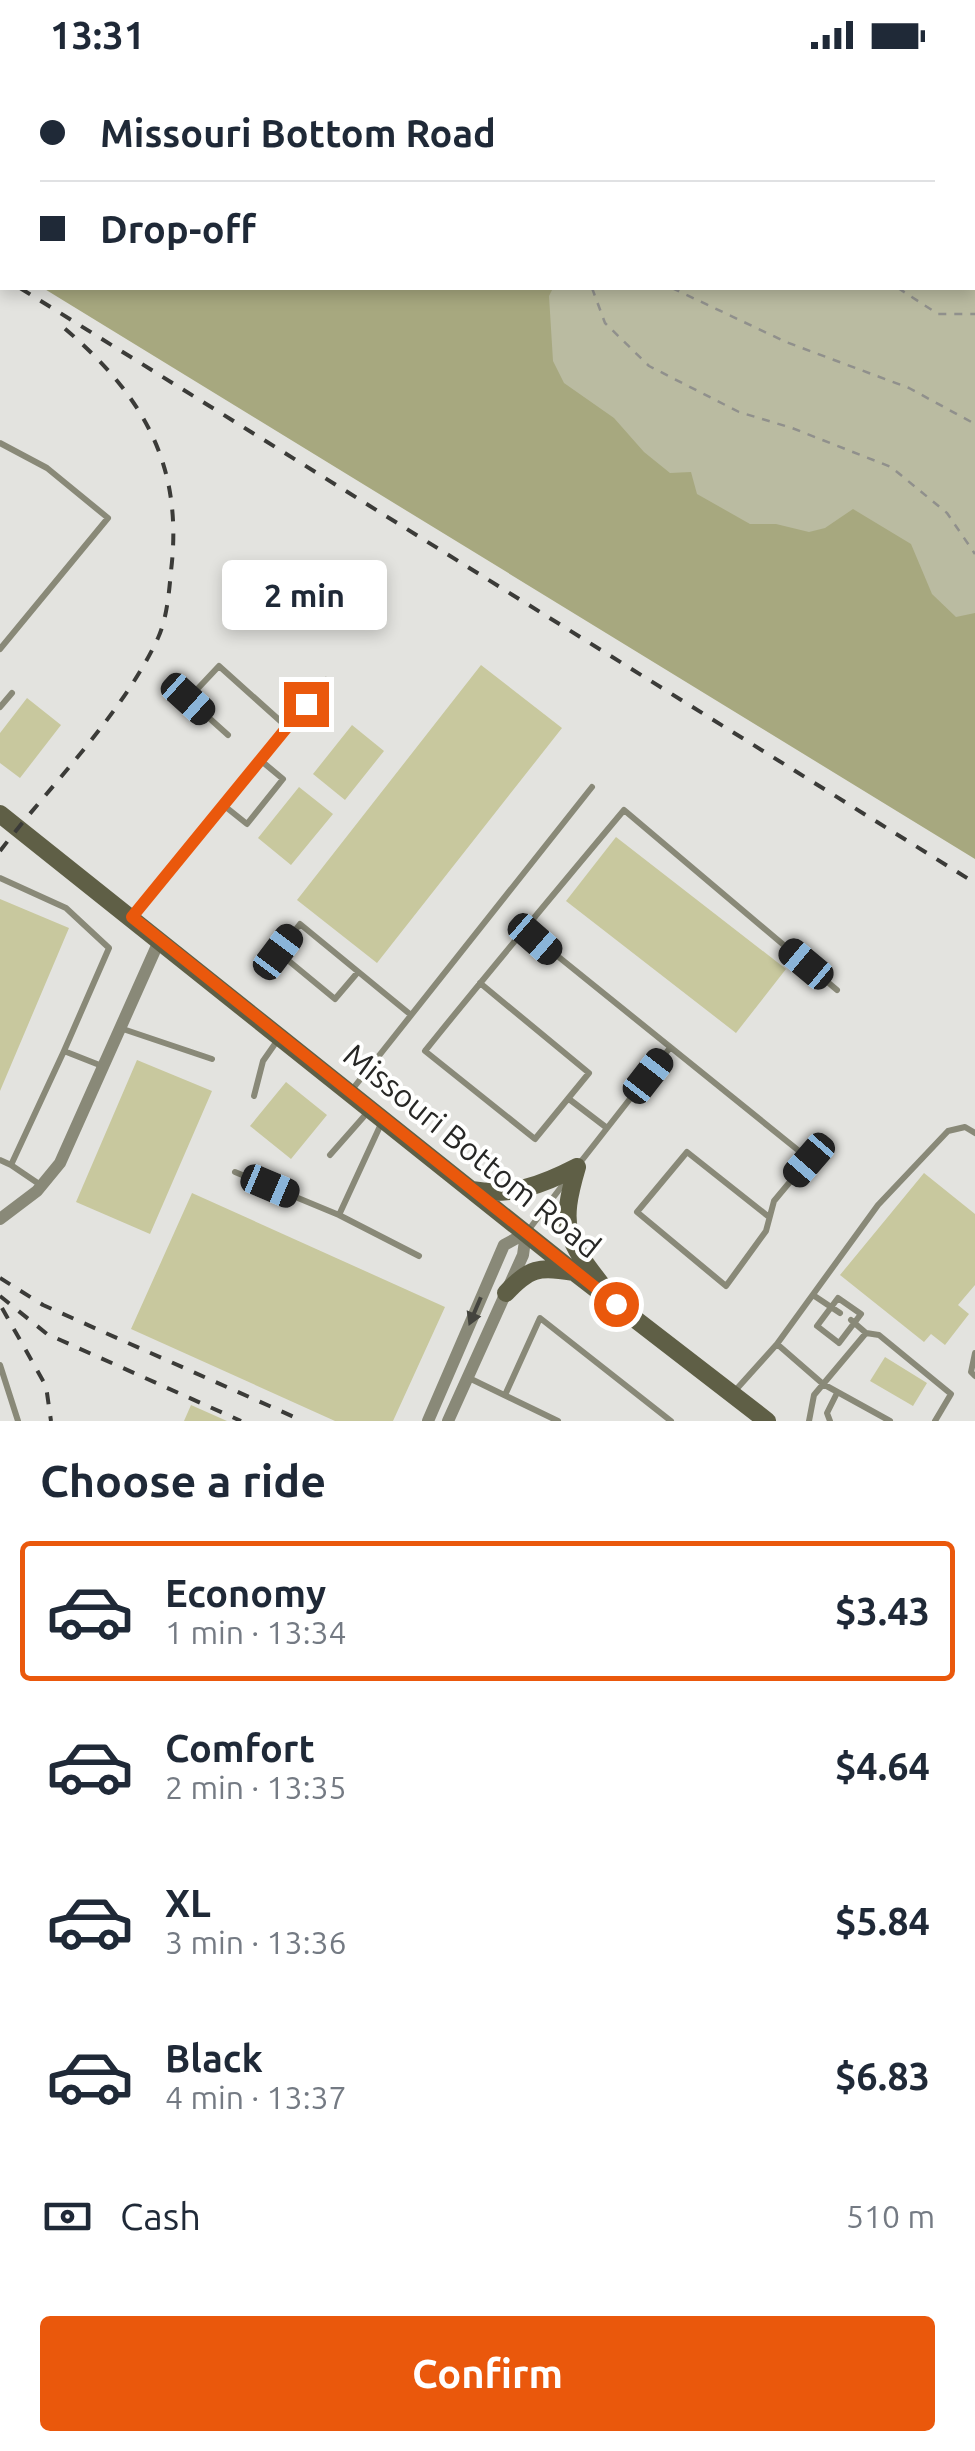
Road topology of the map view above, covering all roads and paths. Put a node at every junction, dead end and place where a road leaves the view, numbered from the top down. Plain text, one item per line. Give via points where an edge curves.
1 (593, 290) edge
2 (676, 290) edge
3 (901, 290) edge
4 (975, 314) edge
5 (975, 424) edge
6 (0, 443) edge
7 (975, 554) edge
8 (0, 649) edge
9 (326, 680) dead end
10 (12, 693) dead end
11 (0, 707) edge
12 (286, 726) junction
13 (228, 735) dead end
14 (258, 758) junction
15 (592, 788) dead end
16 (222, 804) junction
17 (0, 814) edge
18 (0, 878) edge
19 (132, 917) junction
20 (524, 929) junction
21 (160, 939) junction
22 (358, 972) junction
23 (480, 984) junction
24 (837, 990) dead end
25 (411, 1015) junction
26 (120, 1028) junction
27 (281, 1036) junction
28 (669, 1049) junction
29 (64, 1051) junction
30 (212, 1059) dead end
31 (103, 1066) junction
32 (350, 1092) junction
33 (254, 1096) dead end
34 (568, 1098) junction
35 (377, 1113) junction
36 (607, 1128) junction
37 (975, 1133) edge
38 (330, 1155) dead end
39 (0, 1160) edge
40 (10, 1165) junction
41 (577, 1166) junction
42 (235, 1172) dead end
43 (43, 1186) junction
44 (473, 1190) junction
45 (339, 1215) junction
46 (769, 1217) junction
47 (0, 1218) edge
48 (526, 1232) junction
49 (419, 1256) dead end
50 (574, 1272) junction
51 (506, 1293) junction
52 (813, 1295) junction
53 (616, 1304) junction
54 (831, 1307) junction
55 (840, 1313) dead end
56 (824, 1317) junction
57 (853, 1321) junction
58 (833, 1324) dead end
59 (866, 1334) junction
60 (777, 1344) junction
61 (975, 1353) edge
62 (0, 1365) edge
63 (975, 1376) edge
64 (468, 1378) junction
65 (822, 1384) junction
66 (837, 1393) junction
67 (732, 1395) junction
68 (505, 1396) junction
69 (875, 1413) junction
70 (940, 1420) edge
71 (18, 1421) edge
72 (428, 1421) edge
73 (448, 1421) edge
74 (558, 1421) edge
75 (670, 1421) edge
76 (767, 1421) edge
77 (809, 1421) edge
78 (830, 1421) edge
79 (870, 1421) edge
80 (890, 1421) edge

1 - 7 path via 604,323 649,366 739,412 891,467 946,513
2 - 5 path via 786,342 920,393
3 - 4 path via 934,313
6 - 8 lane via 47,468 108,518
9 - 12 lane
10 - 11 lane
12 - 13 lane via 219,666 188,699
12 - 14 lane
14 - 16 lane
14 - 16 lane via 283,779 246,824
15 - 25 lane
16 - 19 lane
17 - 19 street, Missouri Bottom Road
18 - 29 lane via 66,908 109,948
19 - 21 street, Missouri Bottom Road
20 - 23 lane
20 - 24 lane via 624,810
20 - 28 lane
21 - 26 street
21 - 27 street, Missouri Bottom Road
22 - 22 lane via 300,924 278,952 335,1000
22 - 25 lane
23 - 34 lane via 589,1073
23 - 34 lane via 425,1051 536,1139
25 - 32 lane
26 - 30 lane
26 - 31 street
27 - 32 street, Missouri Bottom Road
27 - 33 lane via 263,1061
28 - 36 lane
28 - 46 lane via 809,1160 774,1201
29 - 31 lane
29 - 40 lane
31 - 43 street
32 - 35 street, Missouri Bottom Road
34 - 36 lane
35 - 38 lane
35 - 44 street, Missouri Bottom Road
35 - 45 lane
36 - 41 lane
37 - 52 lane via 965,1127 948,1131 878,1205
39 - 40 lane
40 - 43 lane
41 - 44 street via 522,1190
41 - 48 lane
41 - 53 street via 566,1228
42 - 45 lane
43 - 47 street
44 - 48 street, Missouri Bottom Road
45 - 49 lane
46 - 46 lane via 726,1286 637,1212 687,1152
48 - 50 street, Missouri Bottom Road
48 - 51 street
48 -> 72 street via 504,1245
50 - 51 street via 538,1269
50 - 53 street, Missouri Bottom Road
51 - 64 street
52 - 54 lane
52 - 60 lane
53 - 67 street, Missouri Bottom Road
54 - 55 lane
54 - 56 lane
54 - 57 lane via 838,1298 861,1314
56 - 57 lane via 816,1326 838,1343
56 - 58 lane
57 - 59 lane
59 - 65 lane
59 - 70 lane via 879,1335 951,1394
60 - 65 lane
60 - 67 lane
61 - 63 lane
62 - 71 lane
64 - 68 lane
64 - 73 street
65 - 66 lane
65 - 77 lane
66 - 69 lane
66 - 78 lane
67 - 76 street, Missouri Bottom Road
68 - 74 lane
68 - 75 lane via 540,1318
69 - 79 lane
69 - 80 lane

